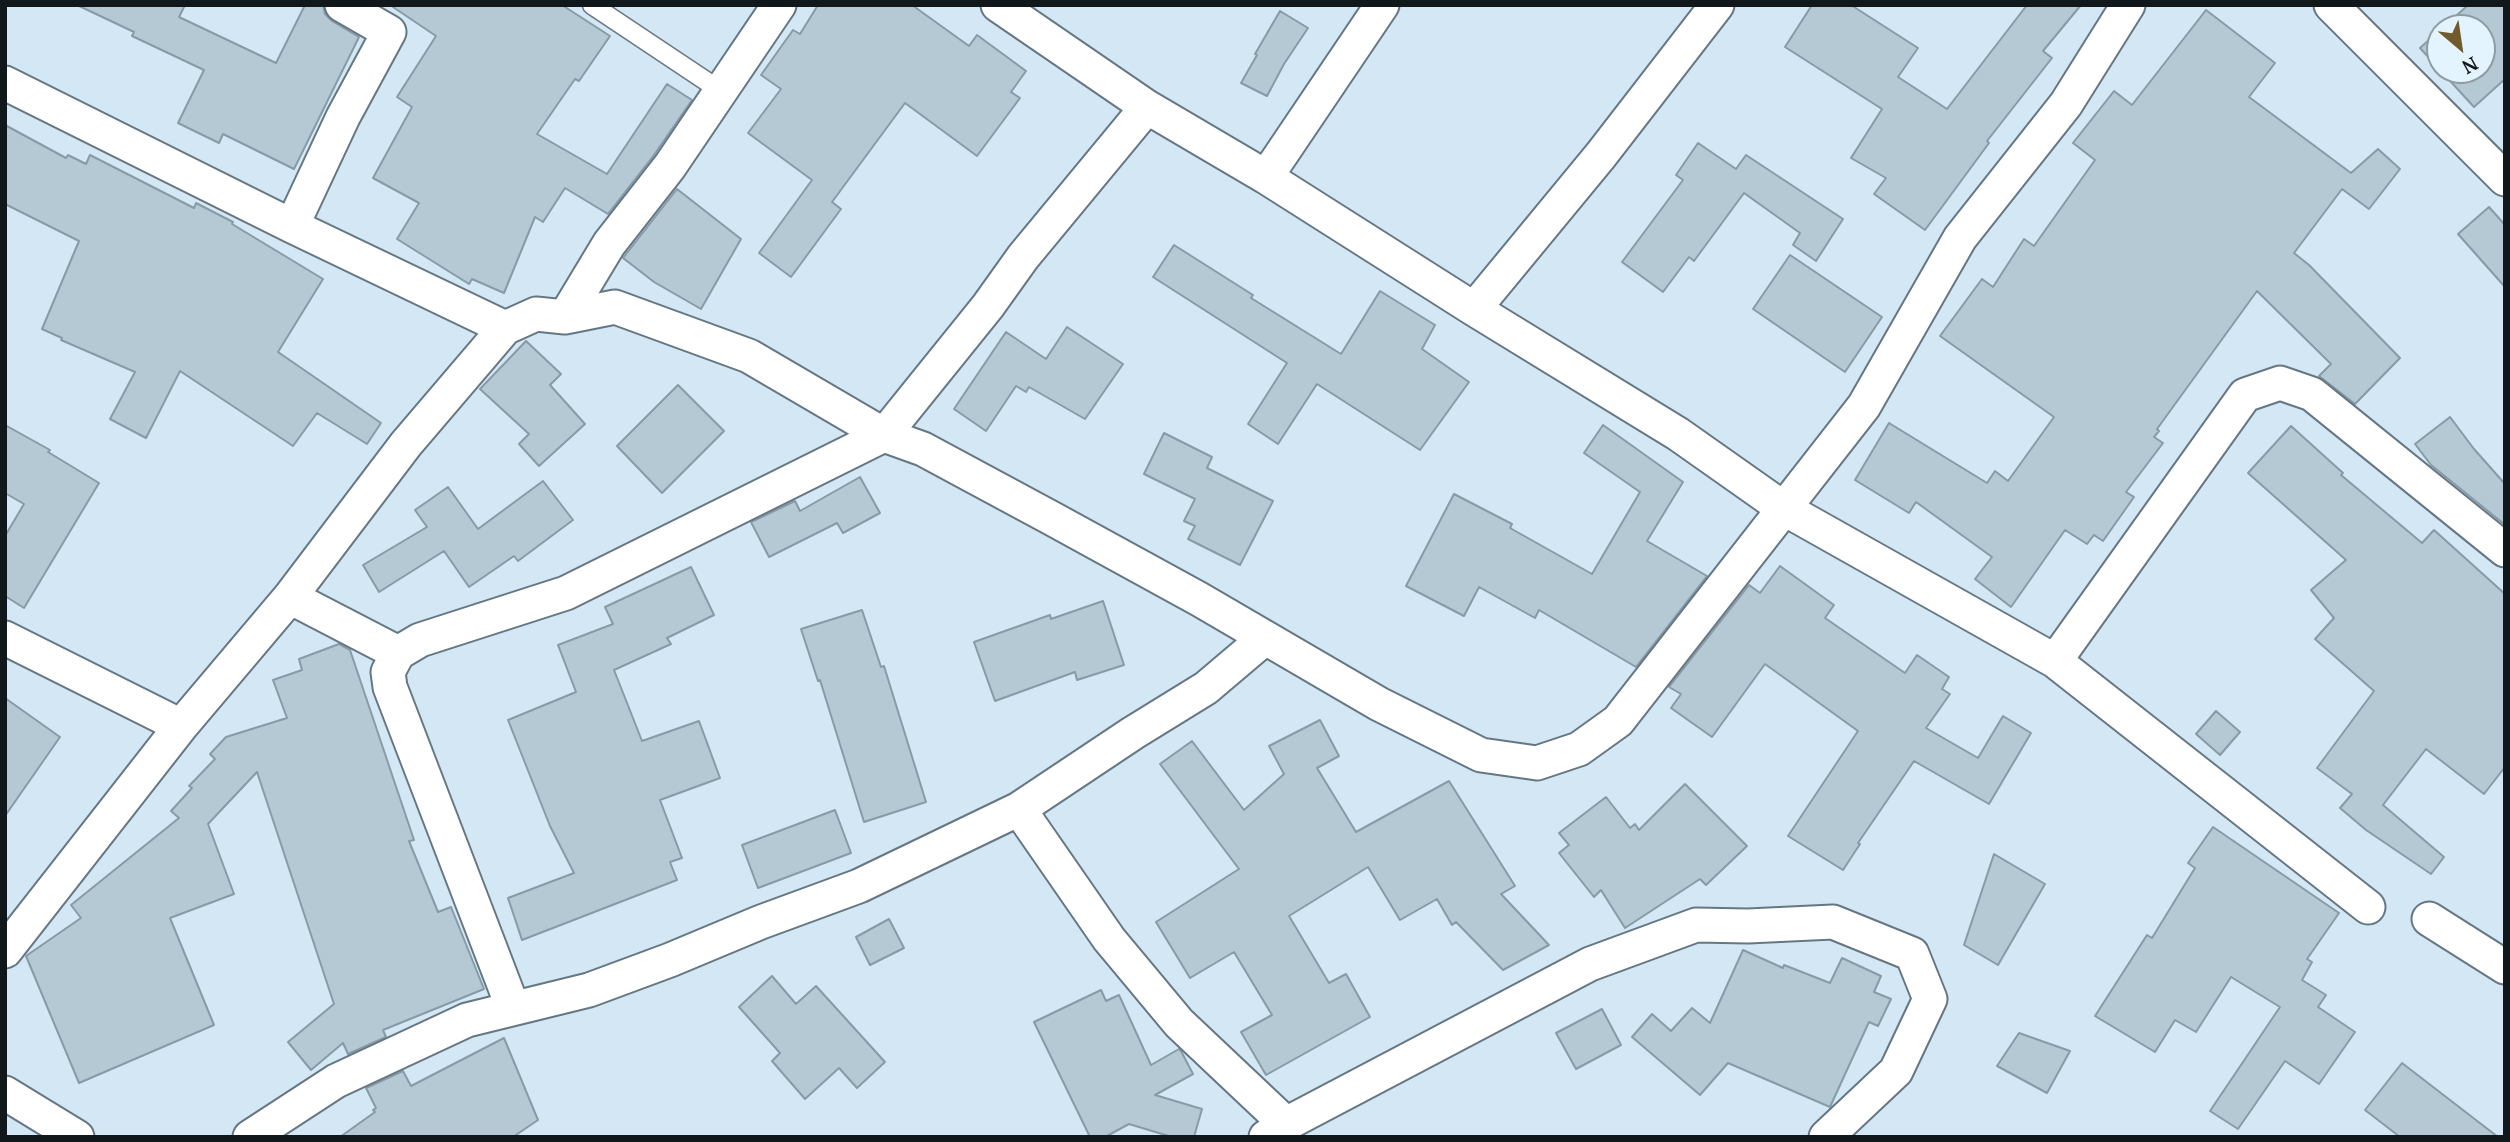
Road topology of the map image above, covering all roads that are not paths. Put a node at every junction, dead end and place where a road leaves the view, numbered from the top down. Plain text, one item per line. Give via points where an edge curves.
1 (342, 5) edge
2 (592, 5) edge
3 (779, 5) edge
4 (998, 5) edge
5 (1382, 5) edge
6 (1717, 5) edge
7 (2128, 5) edge
8 (2331, 5) edge
9 (5, 83) edge
10 (721, 91) junction
11 (1147, 107) junction
12 (1266, 177) junction
13 (2505, 179) edge
14 (292, 226) junction
15 (1474, 309) junction
16 (565, 317) junction
17 (505, 328) junction
18 (884, 435) junction
19 (1783, 508) junction
20 (2504, 549) edge
21 (290, 597) junction
22 (5, 638) edge
23 (1265, 638) junction
24 (398, 653) junction
25 (2055, 662) junction
26 (181, 726) junction
27 (1019, 809) junction
28 (2368, 907) dead end
29 (2429, 919) dead end
30 (5, 951) edge
31 (2505, 967) edge
32 (513, 1008) junction
33 (5, 1093) edge
34 (306, 1098) junction
35 (1276, 1130) edge
36 (77, 1137) edge
37 (250, 1137) edge
38 (293, 1137) edge
39 (1826, 1137) edge

1 - 14 street via 389,32
2 - 10 lane
3 - 10 street
4 - 11 street
5 - 12 street
6 - 15 street
7 - 19 street via 2066,104 1960,238 1864,406
8 - 13 street
9 - 14 street
10 - 16 street via 609,244
11 - 12 street
11 - 18 street
12 - 15 street
14 - 17 street
15 - 19 street via 1678,434
16 - 17 street via 536,314
16 - 18 street via 615,307 749,356
17 - 21 street via 406,444
18 - 23 street via 970,475
18 - 24 street via 566,593 420,640
19 - 23 street via 1618,721 1579,749 1537,763 1481,755 1379,705
19 - 25 street
20 - 25 street via 2312,394 2280,383 2245,395
21 - 24 street
21 - 26 street
22 - 26 street
23 - 27 street via 1206,688
24 - 32 street via 388,672 390,687
25 - 28 street
26 - 30 street
27 - 32 street via 859,886 589,990
27 - 35 street via 1109,939
29 - 31 street
32 - 34 street via 467,1020
33 - 36 street
34 - 37 street
34 - 38 street
35 - 39 street via 1590,964 1696,925 1833,922 1912,954 1930,999 1896,1070

